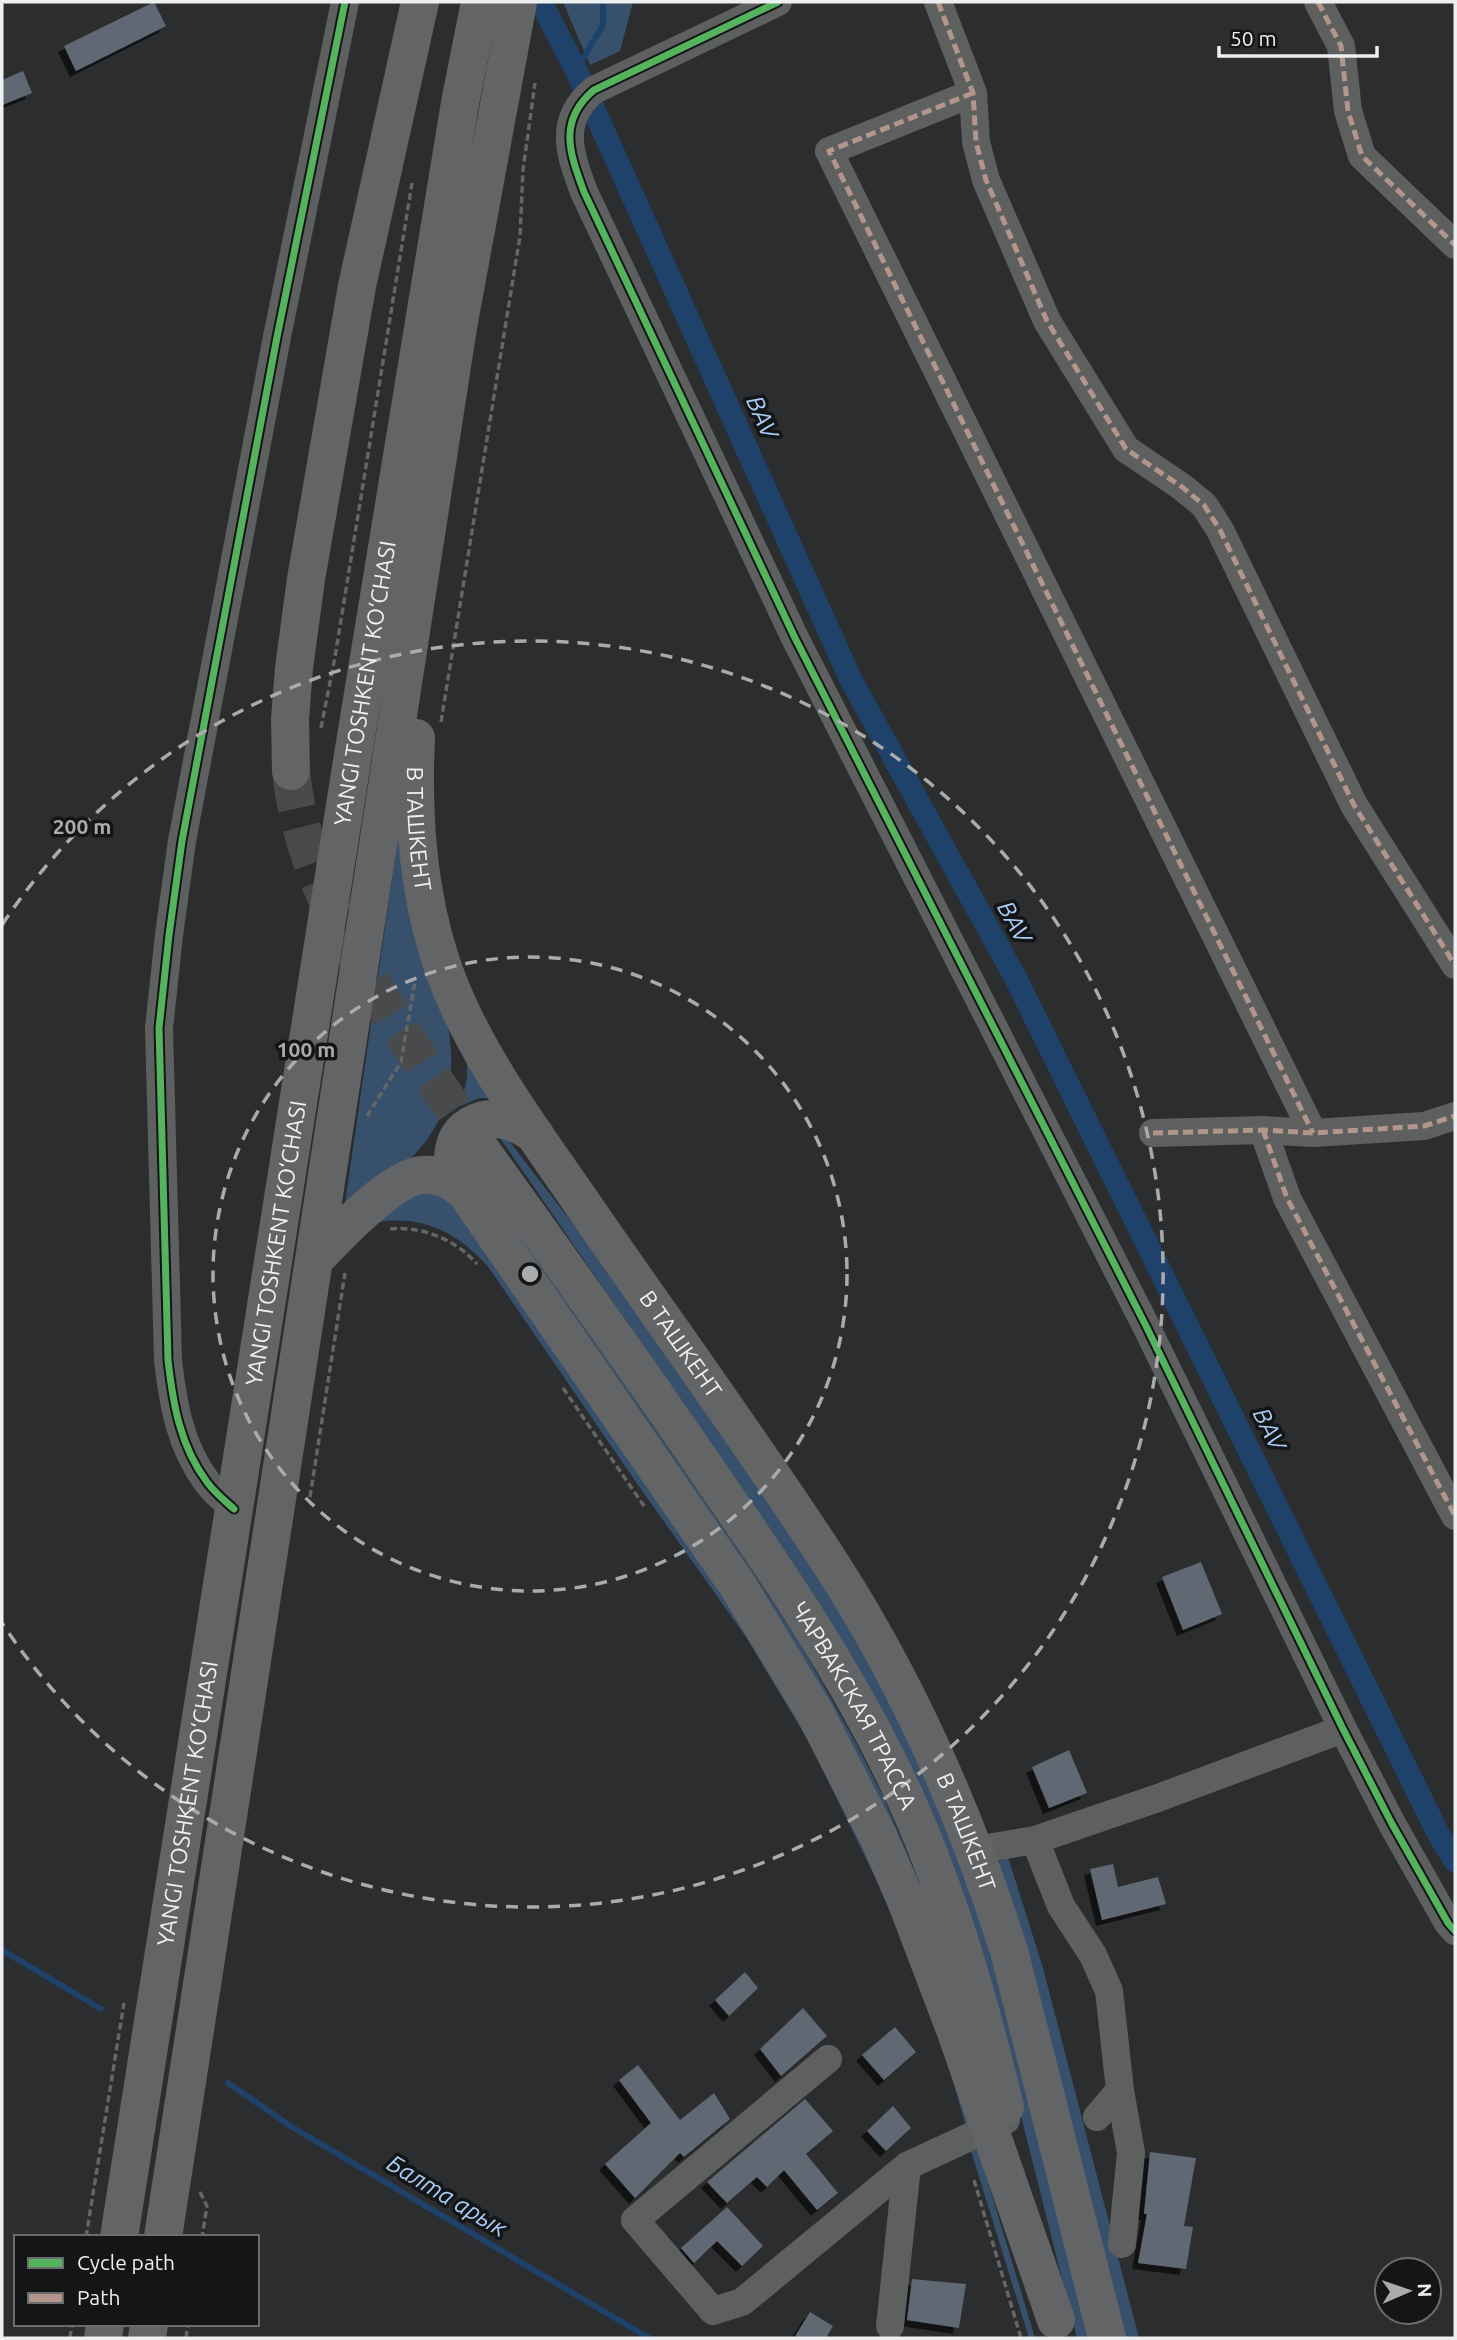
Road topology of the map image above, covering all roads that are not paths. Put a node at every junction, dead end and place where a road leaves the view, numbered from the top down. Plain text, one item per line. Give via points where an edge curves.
1 (345, 2) edge
2 (421, 2) edge
3 (778, 2) edge
4 (938, 2) edge
5 (1318, 2) edge
6 (505, 4) edge
7 (973, 93) junction
8 (1455, 245) edge
9 (458, 327) junction
10 (291, 771) tunnel mouth
11 (1455, 965) edge
12 (1455, 1116) edge
13 (1263, 1130) junction
14 (1153, 1133) dead end
15 (1313, 1133) junction
16 (536, 1135) junction
17 (481, 1150) tunnel mouth
18 (462, 1189) junction
19 (330, 1265) junction
20 (234, 1509) junction
21 (1455, 1516) edge
22 (1343, 1728) junction
23 (1035, 1840) junction
24 (975, 1850) junction
25 (1453, 1931) edge
26 (828, 2059) dead end
27 (1120, 2090) junction
28 (1097, 2117) dead end
29 (986, 2129) junction
30 (907, 2166) junction
31 (119, 2235) edge
32 (163, 2235) edge
33 (1122, 2244) dead end
34 (890, 2326) dead end
35 (1058, 2329) edge
36 (1107, 2338) edge

1 - 20 street via 182,841 159,1028 167,1360 172,1395 192,1460
2 - 10 highway via 357,286 306,579 293,681
3 - 22 street via 585,97 573,118 570,152 584,192 795,638 1146,1326
4 - 7 street
5 - 8 street via 1341,46 1348,111 1362,156
6 - 9 highway, YANGI TOSHKENT KO‘CHASI
6 - 20 highway, YANGI TOSHKENT KO‘CHASI via 460,103
7 - 11 street via 976,142 986,180 1047,321 1126,449 1203,505 1220,530 1354,805
7 - 15 street via 830,151
9 - 16 highway, В ТАШКЕНТ via 440,544 421,686 415,810 424,890 441,961 474,1035
9 - 19 highway, YANGI TOSHKENT KO‘CHASI
12 - 15 street via 1424,1126
13 - 14 street
13 - 15 street
13 - 21 street via 1287,1198
16 - 18 highway via 505,1119 488,1118 472,1124 460,1137 454,1154 454,1172
16 - 24 highway, В ТАШКЕНТ via 853,1600 912,1704
17 - 29 highway, ЧАРВАКСКАЯ ТРАССА via 766,1556 875,1736 929,1853 976,1992
18 - 19 highway via 442,1177 412,1177 354,1218
18 - 29 highway via 738,1586 815,1713 905,1898 956,2032
19 - 32 highway, YANGI TOSHKENT KO‘CHASI
20 - 31 highway, YANGI TOSHKENT KO‘CHASI
22 - 23 street
22 - 25 street
23 - 24 street
23 - 27 street via 1061,1906 1093,1955 1109,1991
24 - 36 highway, В ТАШКЕНТ via 1023,2003
26 - 30 street via 635,2220 713,2311 742,2302
27 - 28 street
27 - 33 street via 1131,2153
29 - 30 street
29 - 35 highway, ЧАРВАКСКАЯ ТРАССА
30 - 34 street

